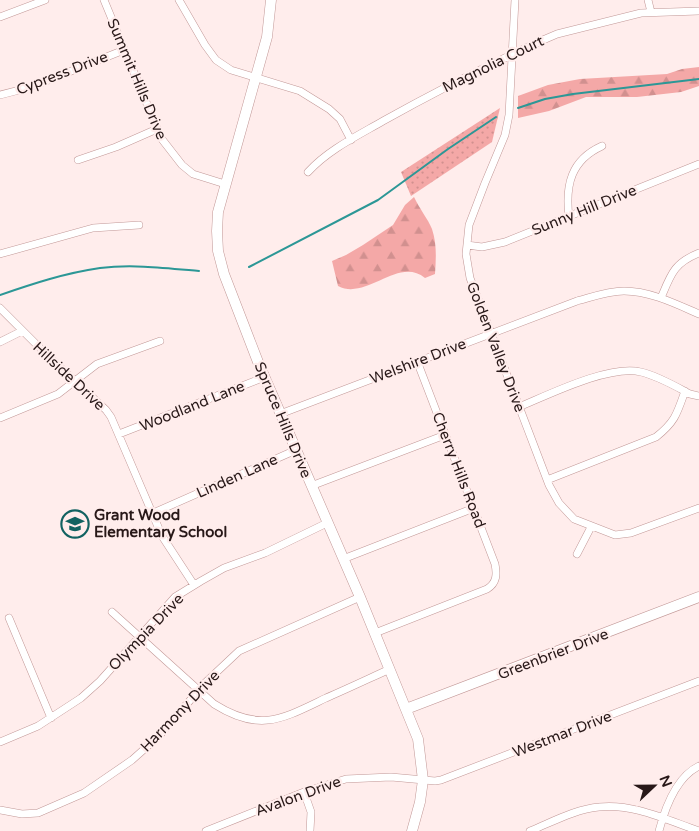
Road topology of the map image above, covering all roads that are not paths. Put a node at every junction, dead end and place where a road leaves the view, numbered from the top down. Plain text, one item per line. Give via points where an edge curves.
1 (45, 0) edge
2 (104, 0) edge
3 (179, 0) edge
4 (271, 0) edge
5 (515, 0) edge
6 (648, 0) edge
7 (699, 10) edge
8 (651, 12) junction
9 (0, 17) edge
10 (124, 50) junction
11 (513, 54) junction
12 (255, 77) junction
13 (0, 95) edge
14 (157, 129) junction
15 (351, 140) junction
16 (602, 146) dead end
17 (78, 160) dead end
18 (699, 164) edge
19 (308, 172) dead end
20 (225, 184) junction
21 (569, 217) junction
22 (139, 225) dead end
23 (467, 245) junction
24 (699, 253) edge
25 (0, 254) edge
26 (661, 298) junction
27 (0, 308) edge
28 (699, 314) edge
29 (22, 331) junction
30 (490, 334) junction
31 (160, 341) dead end
32 (0, 342) edge
33 (417, 362) junction
34 (265, 377) junction
35 (75, 380) junction
36 (686, 392) junction
37 (699, 396) edge
38 (519, 406) junction
39 (280, 414) junction
40 (0, 418) edge
41 (119, 434) junction
42 (445, 435) junction
43 (296, 450) junction
44 (547, 480) junction
45 (311, 486) junction
46 (474, 508) junction
47 (699, 508) edge
48 (151, 514) junction
49 (327, 523) junction
50 (591, 527) junction
51 (576, 554) dead end
52 (343, 559) junction
53 (194, 585) junction
54 (360, 597) junction
55 (699, 597) edge
56 (112, 612) dead end
57 (9, 618) dead end
58 (375, 633) junction
59 (138, 636) junction
60 (390, 669) junction
61 (699, 680) edge
62 (198, 691) junction
63 (406, 709) junction
64 (51, 718) junction
65 (0, 742) edge
66 (699, 766) edge
67 (423, 780) junction
68 (304, 792) junction
69 (0, 810) edge
70 (662, 818) junction
71 (206, 831) edge
72 (310, 831) edge
73 (412, 831) edge
74 (530, 831) edge
75 (659, 831) edge
76 (699, 831) edge

1 - 9 street
2 - 10 street, Summit Hills Drive
3 - 12 street via 216,60 232,70
4 - 12 main road, Spruce Hills Drive via 267,37
5 - 11 street, Golden Valley Drive
6 - 8 street
7 - 8 street, Magnolia Court
8 - 11 street, Magnolia Court via 626,15 557,34
10 - 13 street, Cypress Drive via 31,87
10 - 14 street, Summit Hills Drive
11 - 15 street, Magnolia Court via 439,90
11 - 23 street, Golden Valley Drive via 505,135 473,213
12 - 15 street via 300,91 328,109 340,119
12 - 20 main road, Spruce Hills Drive
14 - 17 street
14 - 20 street, Summit Hills Drive via 182,165 193,174
15 - 19 street, Magnolia Court
16 - 21 street via 590,151 576,166 569,181 566,198
18 - 21 street, Sunny Hill Drive
20 - 34 main road, Spruce Hills Drive via 218,212 218,251
21 - 23 street, Sunny Hill Drive via 505,242 482,247
22 - 25 street via 93,228
23 - 30 street, Golden Valley Drive via 470,278
24 - 26 street via 675,267
26 - 28 street, Welshire Drive
26 - 30 street, Welshire Drive via 624,291 608,293 577,301
27 - 29 street, Hillside Drive
29 - 32 street
29 - 35 street, Hillside Drive
30 - 33 street, Welshire Drive
30 - 38 street, Golden Valley Drive
31 - 35 street via 114,356
33 - 39 street, Welshire Drive
33 - 42 street, Cherry Hills Road
34 - 39 main road, Spruce Hills Drive
34 - 41 street, Woodland Lane
35 - 40 street via 58,394
35 - 41 street, Hillside Drive via 106,410
36 - 37 street
36 - 38 street via 629,370 596,376
36 - 44 street via 669,427 656,438
38 - 44 street, Golden Valley Drive
39 - 43 main road, Spruce Hills Drive
41 - 48 street, Hillside Drive
42 - 45 street
42 - 46 street, Cherry Hills Road
43 - 45 main road, Spruce Hills Drive
43 - 48 street, Linden Lane
44 - 50 street, Golden Valley Drive via 559,503 574,519
45 - 49 main road, Spruce Hills Drive
46 - 52 street
46 - 58 street, Cherry Hills Road via 497,572 493,585
47 - 50 street, Golden Valley Drive via 631,534 615,535
48 - 53 street, Hillside Drive via 166,544
49 - 52 main road, Spruce Hills Drive
49 - 53 street, Olympia Drive via 265,553 224,568
50 - 51 street
52 - 54 main road, Spruce Hills Drive
53 - 59 street, Olympia Drive via 175,597
54 - 58 main road, Spruce Hills Drive
54 - 62 street, Harmony Drive via 239,651
55 - 63 main road, Greenbrier Drive
56 - 59 street
57 - 64 street
58 - 60 main road, Spruce Hills Drive
59 - 62 street
59 - 64 street, Olympia Drive via 100,681
60 - 62 street via 288,716 268,720 247,720 231,715
60 - 63 main road, Spruce Hills Drive
61 - 67 street, Westmar Drive via 441,780
62 - 69 street, Harmony Drive via 132,760 84,793 38,813
63 - 67 main road, Spruce Hills Drive via 418,739
64 - 65 street, Olympia Drive
66 - 70 street via 678,786
67 - 68 street, Avalon Drive via 364,777
67 - 73 main road, Spruce Hills Drive
68 - 71 street, Avalon Drive
68 - 72 street via 311,812
70 - 74 street via 617,806 598,807
70 - 75 street
70 - 76 street

